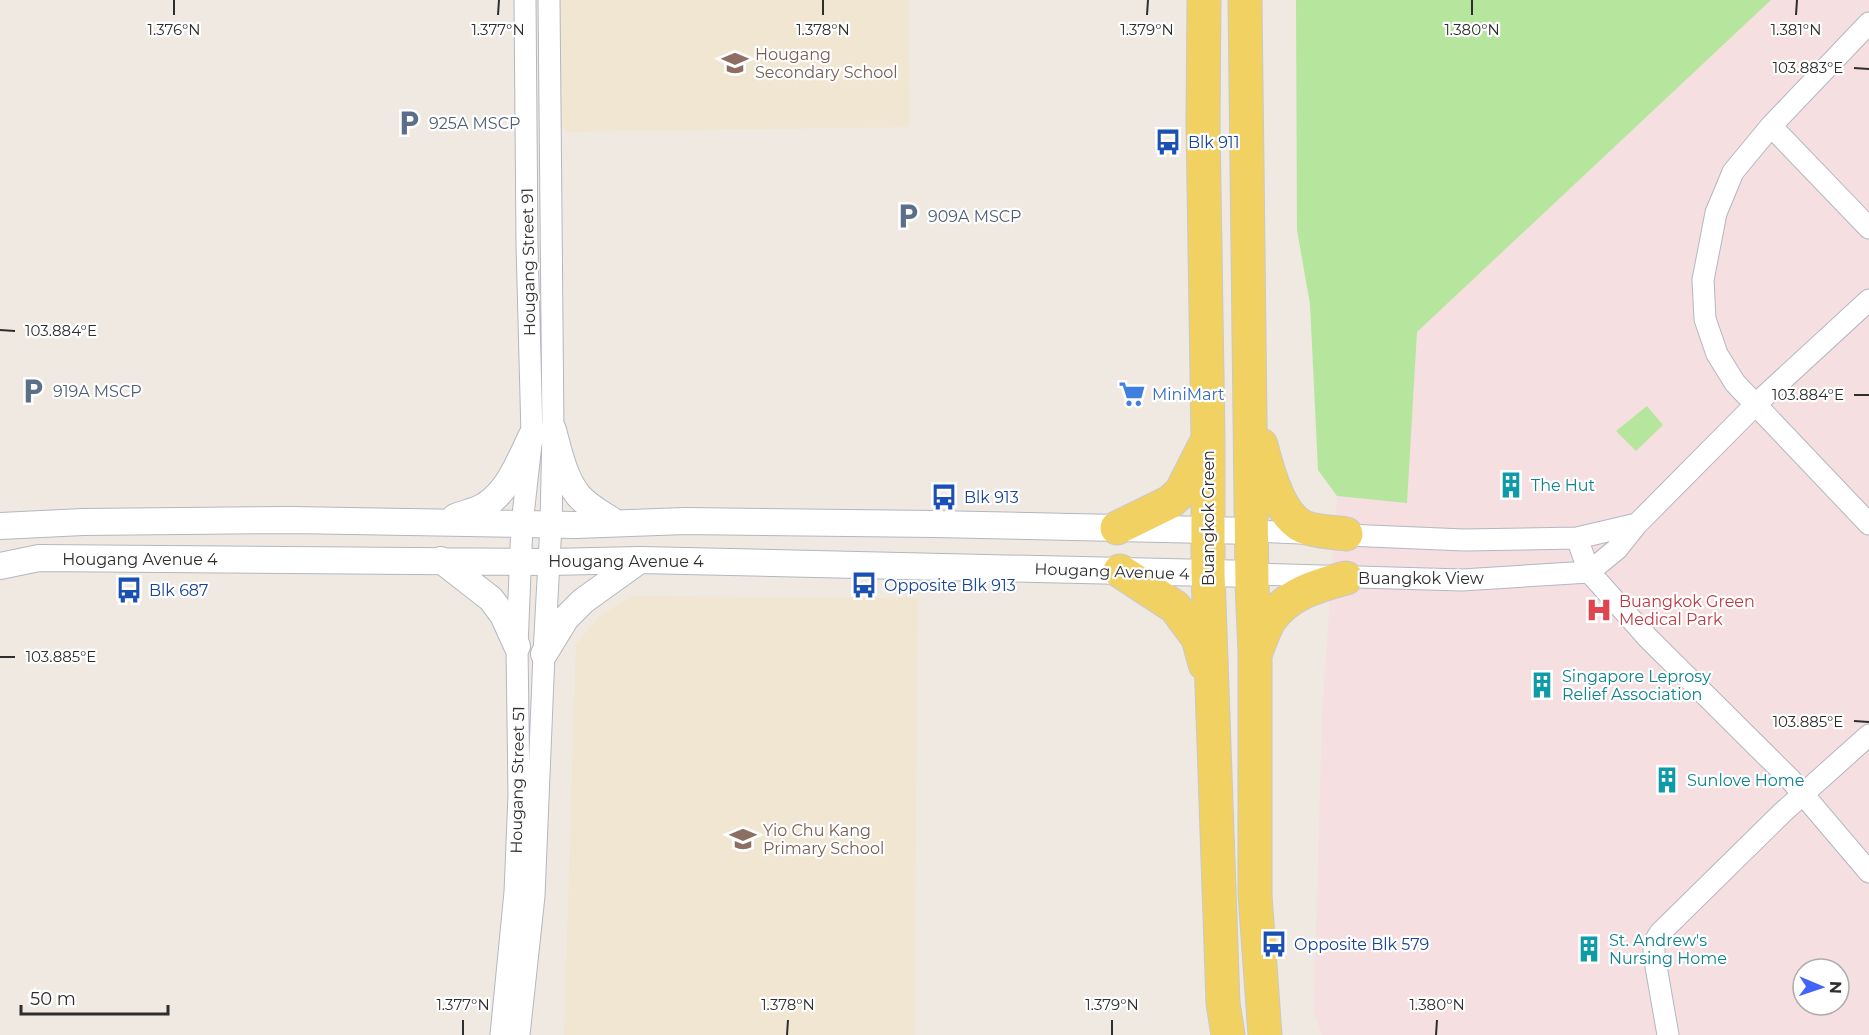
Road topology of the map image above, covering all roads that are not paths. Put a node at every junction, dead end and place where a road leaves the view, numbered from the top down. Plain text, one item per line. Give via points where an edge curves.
1 (525, 0) edge
2 (549, 0) edge
3 (1204, 0) edge
4 (1245, 0) edge
5 (1869, 23) edge
6 (1771, 126) junction
7 (1869, 228) edge
8 (1869, 300) edge
9 (1250, 403) junction
10 (1755, 405) junction
11 (542, 432) junction
12 (1208, 439) junction
13 (444, 522) junction
14 (616, 523) junction
15 (522, 524) junction
16 (551, 524) junction
17 (1637, 524) junction
18 (1869, 524) edge
19 (0, 526) edge
20 (1117, 528) junction
21 (1208, 531) junction
22 (1253, 531) junction
23 (1346, 534) junction
24 (1577, 538) junction
25 (441, 560) junction
26 (640, 560) junction
27 (521, 561) junction
28 (549, 561) junction
29 (0, 566) edge
30 (1120, 571) junction
31 (1589, 572) junction
32 (1208, 573) junction
33 (1253, 574) junction
34 (1346, 578) junction
35 (518, 646) junction
36 (1256, 653) junction
37 (544, 654) junction
38 (1211, 683) junction
39 (1869, 735) edge
40 (1804, 794) junction
41 (1869, 872) edge
42 (501, 1035) edge
43 (519, 1035) edge
44 (1228, 1035) edge
45 (1265, 1035) edge
46 (1668, 1035) edge

1 - 11 street, Hougang Street 91 via 527,244
2 - 11 street, Hougang Street 91
3 - 12 main road, Buangkok Green
4 - 9 main road
5 - 6 street
6 - 7 street
6 - 10 street via 1733,172 1716,213 1703,280 1705,319 1717,354
8 - 10 street
9 - 22 main road
9 - 23 main road via 1267,469 1283,507 1303,526
10 - 17 street
10 - 18 street
11 - 13 street via 510,480 485,506
11 - 14 street via 579,496
11 - 15 street, Hougang Street 91
11 - 16 street, Hougang Street 91
12 - 20 main road via 1181,492 1170,502
12 - 21 main road, Buangkok Green
13 - 15 street
13 - 19 street via 292,520
14 - 16 street
14 - 20 street
15 - 16 street
15 - 27 street, Hougang Street 51
16 - 28 street, Hougang Street 51
17 - 24 street
17 - 31 street via 1617,549
20 - 21 street
21 - 22 street
21 - 32 main road, Buangkok Green
22 - 23 street
22 - 33 main road
23 - 24 street via 1464,540
24 - 31 street
25 - 27 street, Hougang Avenue 4
25 - 29 street, Hougang Avenue 4 via 39,558
25 - 35 street via 491,599
26 - 28 street, Hougang Avenue 4
26 - 30 street, Hougang Avenue 4
26 - 37 street via 583,601 566,618
27 - 28 street, Hougang Avenue 4
27 - 35 street, Hougang Street 51
28 - 37 street, Hougang Street 51
30 - 32 street, Hougang Avenue 4
30 - 38 main road via 1175,607 1198,638
31 - 34 street, Buangkok View via 1462,580
31 - 40 street via 1648,638
32 - 33 street, Hougang Avenue 4
32 - 38 main road, Buangkok Green
33 - 34 street, Buangkok View
33 - 36 main road
34 - 36 main road via 1291,598 1269,621
35 - 42 street, Hougang Street 51 via 515,891
36 - 45 main road via 1255,895
37 - 43 street, Hougang Street 51 via 534,896
38 - 44 main road, Buangkok Green via 1223,1004
39 - 40 street
40 - 41 street
40 - 46 street via 1654,943

